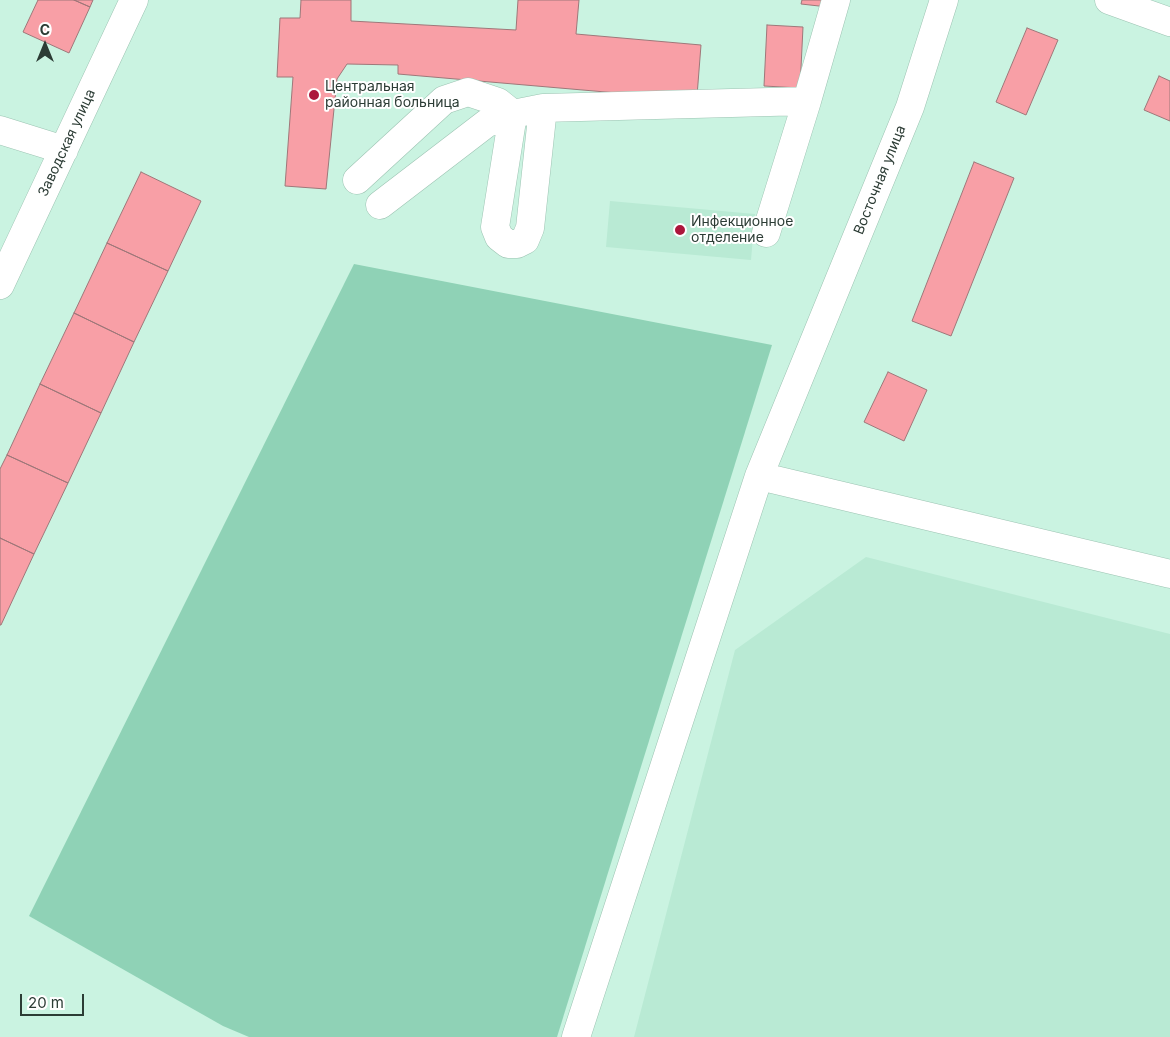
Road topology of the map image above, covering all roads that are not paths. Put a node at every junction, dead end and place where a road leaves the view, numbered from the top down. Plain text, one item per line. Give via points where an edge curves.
1 (134, 0) edge
2 (836, 0) edge
3 (944, 0) edge
4 (1109, 0) edge
5 (1170, 22) edge
6 (808, 100) junction
7 (543, 108) junction
8 (513, 114) junction
9 (0, 130) edge
10 (64, 150) junction
11 (357, 180) dead end
12 (380, 206) dead end
13 (766, 233) dead end
14 (0, 285) edge
15 (759, 476) junction
16 (1170, 574) edge
17 (576, 1037) edge

1 - 10 street, Заводская улица
2 - 6 street
3 - 15 street, Восточная улица via 910,107
4 - 5 street
6 - 7 street
6 - 13 street
7 - 8 street
7 - 8 street via 530,228 525,240 508,244 499,237 495,228
8 - 11 street via 498,102 468,92 444,100
8 - 12 street via 487,123
9 - 10 street
10 - 14 street, Заводская улица
15 - 16 street
15 - 17 street, Восточная улица

